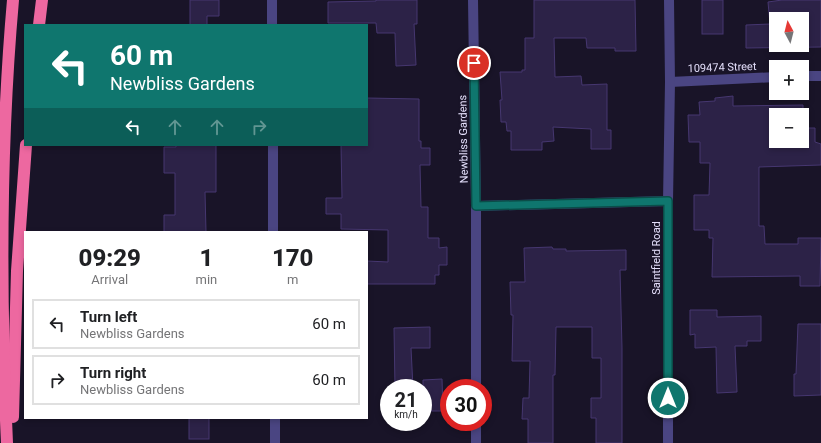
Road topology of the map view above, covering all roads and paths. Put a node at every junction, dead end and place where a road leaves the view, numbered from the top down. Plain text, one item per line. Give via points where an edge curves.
1 (13, 0) edge
2 (42, 0) edge
3 (272, 0) edge
4 (473, 0) edge
5 (669, 0) edge
6 (38, 24) edge
7 (272, 24) edge
8 (809, 76) edge
9 (821, 76) edge
10 (769, 77) edge
11 (670, 82) junction
12 (26, 146) edge
13 (273, 146) edge
14 (668, 201) junction
15 (476, 206) junction
16 (273, 231) edge
17 (476, 379) edge
18 (275, 419) edge
19 (476, 431) edge
20 (6, 443) edge
21 (12, 443) edge
22 (275, 443) edge
23 (476, 443) edge
24 (668, 443) edge

1 - 20 highway via 1,149 0,291
2 - 6 highway
3 - 7 street
4 - 15 street, Newbliss Gardens
5 - 11 street, Saintfield Road
8 - 9 street
10 - 11 street, 109474 Street
11 - 14 street, Saintfield Road
12 - 21 highway via 17,271
13 - 16 street
14 - 15 street
14 - 24 street, Saintfield Road
15 - 17 street, Newbliss Gardens
18 - 22 street
19 - 23 street

